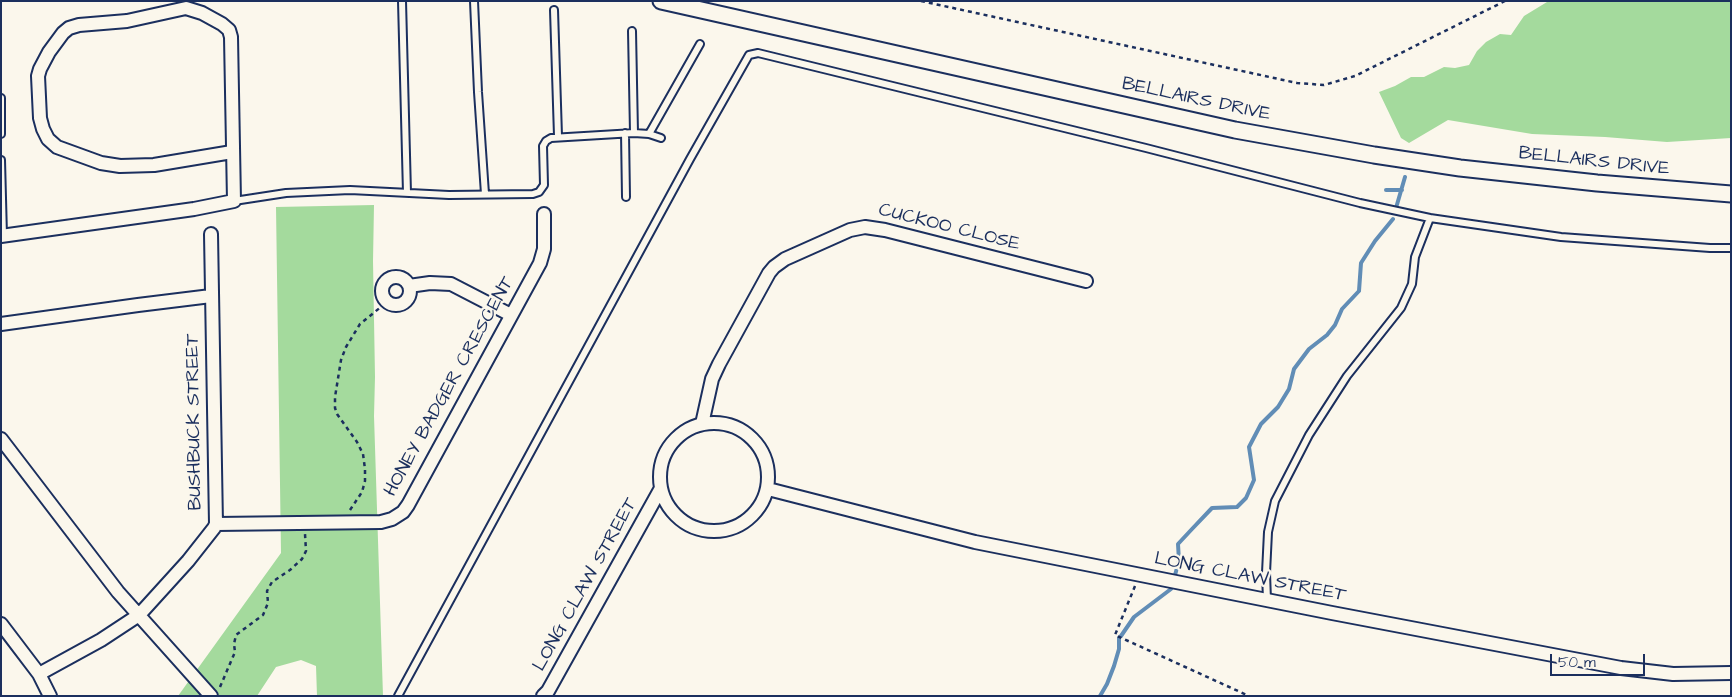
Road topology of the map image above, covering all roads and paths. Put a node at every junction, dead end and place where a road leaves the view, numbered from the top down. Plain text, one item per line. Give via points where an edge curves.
1 (402, 1) edge
2 (661, 1) edge
3 (921, 1) edge
4 (1505, 1) edge
5 (474, 2) edge
6 (554, 10) dead end
7 (632, 32) dead end
8 (700, 44) dead end
9 (1, 98) edge
10 (626, 133) junction
11 (634, 133) junction
12 (1, 134) edge
13 (649, 134) junction
14 (558, 136) junction
15 (661, 138) dead end
16 (232, 152) junction
17 (1, 160) edge
18 (407, 193) junction
19 (485, 194) junction
20 (1731, 194) edge
21 (626, 197) dead end
22 (234, 201) junction
23 (544, 214) dead end
24 (1430, 218) junction
25 (211, 234) dead end
26 (2, 236) edge
27 (1731, 248) edge
28 (1086, 281) dead end
29 (409, 286) junction
30 (211, 296) junction
31 (387, 302) junction
32 (511, 315) junction
33 (1, 324) edge
34 (702, 424) junction
35 (1, 439) edge
36 (768, 489) junction
37 (660, 490) junction
38 (303, 522) junction
39 (349, 522) junction
40 (216, 524) junction
41 (1145, 576) junction
42 (1267, 600) junction
43 (139, 615) junction
44 (1, 624) edge
45 (1731, 673) edge
46 (39, 674) junction
47 (215, 692) edge
48 (550, 694) edge
49 (50, 696) edge
50 (398, 696) edge
51 (1250, 696) edge

1 - 18 lane
2 - 20 street, BELLAIRS DRIVE via 1254,134 1469,169
3 - 4 path via 1297,83 1324,85 1355,76
5 - 19 lane
6 - 14 lane
7 - 11 lane
8 - 13 lane
9 - 12 lane
10 - 11 lane
10 - 14 lane
10 - 21 lane
11 - 13 lane
13 - 15 lane
14 - 19 lane via 544,144 544,182 539,192
16 - 16 street via 231,36 222,24 202,12 186,8 127,21 72,27 63,33 40,69 42,124 51,142 61,150 120,166 154,165
16 - 22 street
17 - 26 lane
18 - 19 lane
18 - 22 lane via 350,190 286,193
22 - 26 street
23 - 32 street, HONEY BADGER CRESCENT via 544,249 540,263
24 - 27 lane via 1561,238
24 - 42 lane via 1414,257 1412,284 1401,308 1347,376 1309,435 1275,501 1268,532
24 - 50 lane via 758,53 749,55
25 - 30 street, BUSHBUCK STREET
28 - 34 street, CUCKOO CLOSE via 885,230 864,227 850,230 785,259 769,273 712,379
29 - 31 street via 409,295 404,303
29 - 31 street via 399,277 385,281 382,295
29 - 32 street via 451,284
30 - 33 street
30 - 40 street, BUSHBUCK STREET
31 - 39 path via 360,324 341,360 335,408 363,454 365,469 362,492 349,512
32 - 39 street, HONEY BADGER CRESCENT via 406,508 386,522
34 - 36 street via 720,423 738,428 753,438 769,471
34 - 37 street via 676,437 667,448 661,462
35 - 43 street
36 - 37 street via 761,506 749,520 732,529 715,532 696,529 680,520 668,507
36 - 41 street, LONG CLAW STREET via 975,542
37 - 48 street, LONG CLAW STREET
38 - 39 street, HONEY BADGER CRESCENT
38 - 40 street, HONEY BADGER CRESCENT
38 - 47 path via 306,552 290,570 272,582 267,591 264,615 236,635 235,652
40 - 43 street, BUSHBUCK STREET via 209,537
41 - 42 street, LONG CLAW STREET
41 - 51 path via 1115,635
42 - 45 street, LONG CLAW STREET via 1622,668 1673,674
43 - 46 street, BUSHBUCK STREET
43 - 47 street
44 - 46 street
46 - 49 street

